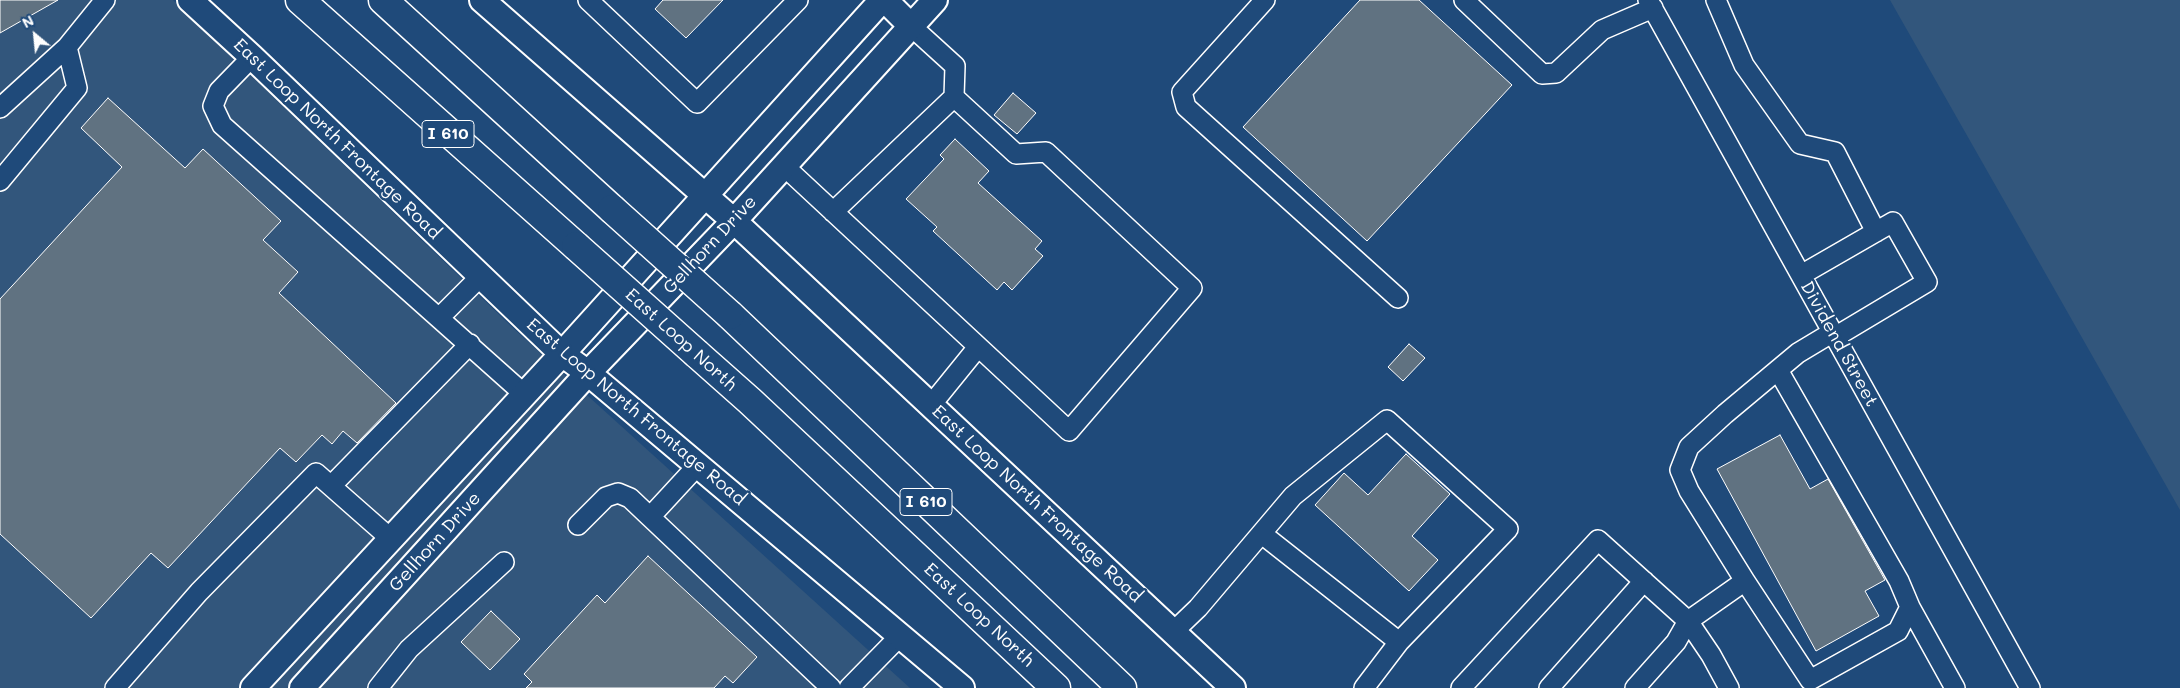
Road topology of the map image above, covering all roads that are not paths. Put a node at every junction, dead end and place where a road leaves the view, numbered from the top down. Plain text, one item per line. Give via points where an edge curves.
1 (105, 0) edge
2 (190, 0) edge
3 (292, 0) edge
4 (300, 0) edge
5 (383, 0) edge
6 (409, 0) edge
7 (482, 0) edge
8 (588, 0) edge
9 (798, 0) edge
10 (883, 0) edge
11 (935, 0) edge
12 (1266, 0) edge
13 (1464, 0) edge
14 (1716, 0) edge
15 (1650, 4) edge
16 (321, 21) junction
17 (911, 26) junction
18 (66, 47) junction
19 (252, 57) junction
20 (477, 86) junction
21 (954, 97) junction
22 (0, 108) edge
23 (784, 166) junction
24 (0, 181) edge
25 (704, 196) junction
26 (833, 212) junction
27 (734, 221) junction
28 (1876, 232) junction
29 (1801, 275) junction
30 (481, 276) junction
31 (1398, 298) dead end
32 (440, 317) junction
33 (1834, 335) junction
34 (470, 344) junction
35 (978, 348) junction
36 (562, 354) junction
37 (1778, 370) junction
38 (588, 373) junction
39 (524, 394) junction
40 (931, 406) junction
41 (698, 465) junction
42 (331, 486) junction
43 (650, 516) junction
44 (578, 524) dead end
45 (1262, 534) junction
46 (391, 539) junction
47 (418, 561) junction
48 (504, 562) dead end
49 (1644, 581) junction
50 (1744, 581) junction
51 (1910, 607) junction
52 (1688, 621) junction
53 (1174, 632) junction
54 (901, 635) junction
55 (1399, 642) junction
56 (1815, 684) edge
57 (954, 685) edge
58 (115, 688) edge
59 (253, 688) edge
60 (302, 688) edge
61 (378, 688) edge
62 (831, 688) edge
63 (849, 688) edge
64 (1056, 688) edge
65 (1122, 688) edge
66 (1233, 688) edge
67 (1364, 688) edge
68 (1461, 688) edge
69 (1548, 688) edge
70 (1635, 688) edge
71 (1729, 688) edge
72 (1955, 688) edge
73 (2030, 688) edge

1 - 18 street
2 - 19 main road, East Loop North Frontage Road
3 - 16 highway
4 - 16 highway, East Loop North / I 610
5 - 20 highway, I 610
6 - 20 highway
7 - 25 main road, East Loop North Frontage Road
8 - 9 street via 697,102
10 - 17 main road
10 - 25 main road, Gellhorn Drive
11 - 17 main road, Gellhorn Drive
12 - 31 street via 1182,92 1186,107
13 - 15 street via 1542,74 1556,73 1602,30
14 - 28 street via 1744,65 1800,144 1835,152
15 - 29 street, Dividend Street
16 - 64 highway, East Loop North / I 610, bridge via 750,401
17 - 21 street via 955,66
17 - 23 main road, Gellhorn Drive
18 - 22 street
18 - 24 street via 77,88
19 - 30 main road, East Loop North Frontage Road
19 - 32 street via 219,91 213,106 222,125
20 - 65 highway, I 610, bridge via 730,315
21 - 26 street
21 - 35 street via 1016,154 1046,152 1192,288 1068,431
23 - 26 street
23 - 27 main road, Gellhorn Drive
25 - 27 main road, East Loop North Frontage Road
25 - 36 main road, Gellhorn Drive
26 - 35 street
27 - 38 main road, Gellhorn Drive
27 - 40 main road, East Loop North Frontage Road
28 - 29 street
28 - 33 street via 1892,222 1927,282
29 - 33 street, Dividend Street
30 - 32 street
30 - 36 main road, East Loop North Frontage Road
32 - 34 street
33 - 37 street via 1798,353
33 - 73 street, Dividend Street
34 - 39 street
34 - 42 street
35 - 40 street
36 - 38 main road, East Loop North Frontage Road
36 - 39 main road, Gellhorn Drive
37 - 50 street via 1689,447 1680,470 1689,491
37 - 51 street via 1899,581
38 - 41 main road, East Loop North Frontage Road
38 - 47 main road, Gellhorn Drive
39 - 46 main road, Gellhorn Drive
40 - 53 main road, East Loop North Frontage Road
41 - 43 street
41 - 54 main road, East Loop North Frontage Road
42 - 46 street
42 - 58 street via 316,474 199,592
43 - 44 street via 630,498 618,493 602,500
43 - 62 street
45 - 53 street
45 - 55 street
45 - 55 street via 1294,496 1387,420 1508,529
46 - 47 main road
46 - 59 main road, Gellhorn Drive
47 - 60 main road, Gellhorn Drive
48 - 61 street via 409,649
49 - 52 street
49 - 68 street via 1598,540
49 - 69 street
50 - 52 street
50 - 56 street
51 - 56 street via 1898,631
51 - 72 street
52 - 70 street via 1676,642
52 - 71 street
53 - 66 main road, East Loop North Frontage Road
54 - 57 main road, East Loop North Frontage Road
54 - 63 street
55 - 67 street

